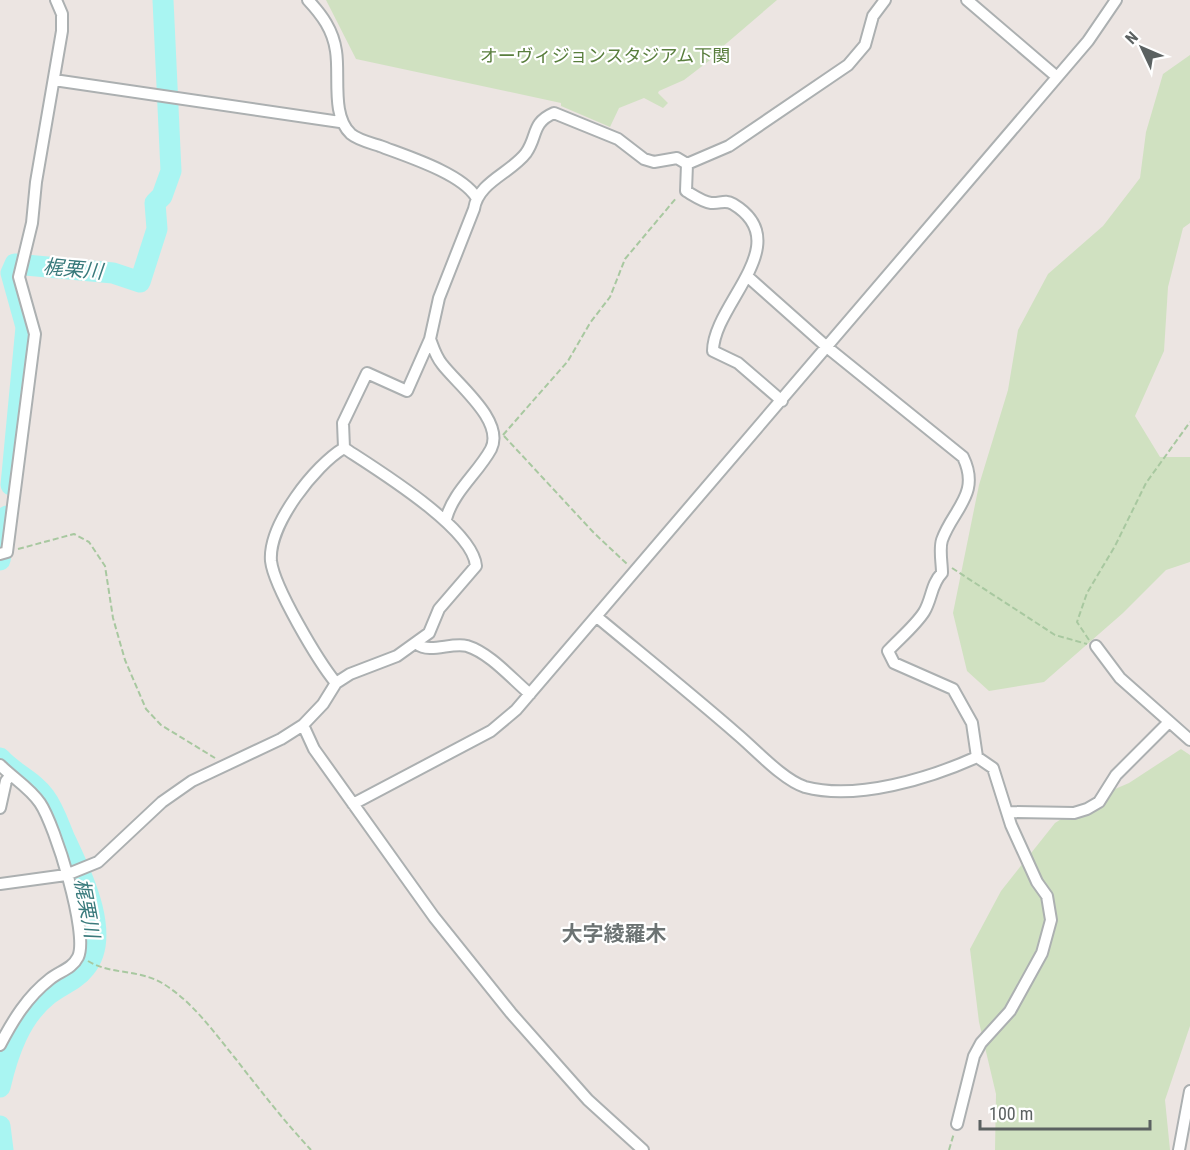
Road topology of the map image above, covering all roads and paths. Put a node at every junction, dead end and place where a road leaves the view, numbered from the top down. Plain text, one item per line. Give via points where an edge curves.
1 (56, 0) edge
2 (308, 0) edge
3 (885, 0) edge
4 (967, 0) edge
5 (1116, 0) edge
6 (1057, 77) junction
7 (54, 80) junction
8 (340, 122) junction
9 (687, 164) junction
10 (686, 191) junction
11 (476, 196) junction
12 (747, 276) junction
13 (430, 339) junction
14 (828, 348) junction
15 (782, 401) junction
16 (1190, 422) edge
17 (498, 435) junction
18 (344, 447) junction
19 (446, 519) junction
20 (4, 553) edge
21 (942, 562) junction
22 (636, 572) junction
23 (597, 617) junction
24 (417, 644) junction
25 (1096, 646) junction
26 (336, 683) junction
27 (530, 694) junction
28 (1168, 723) junction
29 (303, 725) junction
30 (1190, 740) edge
31 (977, 757) junction
32 (225, 764) junction
33 (0, 765) edge
34 (10, 776) junction
35 (353, 804) junction
36 (0, 808) edge
37 (1008, 812) junction
38 (68, 874) junction
39 (0, 884) edge
40 (79, 955) junction
41 (0, 1045) edge
42 (1190, 1091) edge
43 (957, 1124) joint
44 (311, 1150) edge
45 (643, 1150) edge
46 (949, 1150) edge
47 (1179, 1150) edge

1 - 7 street via 62,14 62,31
2 - 8 street via 322,15 336,50
3 - 9 street via 873,16 865,45 848,65 729,146
4 - 6 street
5 - 6 street
6 - 14 street
7 - 8 street
7 - 20 street via 32,223 19,277 35,334
8 - 11 street via 352,135 462,182
9 - 10 street
9 - 11 street via 677,158 654,162 644,159 618,139 554,113 536,126 526,153
10 - 12 street via 711,203 724,200 734,204 750,220 759,247
10 - 17 path via 680,193 625,259 610,297 568,360
11 - 13 street via 439,298
12 - 14 street
12 - 15 street via 717,327 713,351 738,363
13 - 17 street via 441,364
13 - 18 street via 407,391 367,373 343,423
14 - 15 street
14 - 21 street via 963,457 970,471 969,482 962,507 941,541
15 - 22 street
16 - 25 path via 1146,483 1087,593 1077,622
17 - 19 street via 449,507
17 - 22 path
18 - 19 street
18 - 26 street via 294,497 277,529 271,560 277,583
19 - 24 street via 475,556 476,566 445,601 429,633
20 - 32 path via 74,534 89,542 105,566 124,660 146,709 162,725
21 - 25 path via 1055,635
21 - 31 street via 942,573 934,581 932,597 923,614 888,651 894,663 953,689 972,723
22 - 23 street
23 - 27 street
23 - 31 street via 803,786 841,791 897,784 948,770
24 - 26 street
24 - 27 street via 423,648 466,646 480,652
25 - 28 street via 1120,678
26 - 29 street
27 - 35 street via 491,730
28 - 30 street
28 - 37 street via 1123,768 1099,802 1087,809 1074,813
29 - 32 street
29 - 35 street via 314,749
31 - 37 street via 993,768
32 - 38 street via 162,802 98,862
33 - 34 street
34 - 36 street
34 - 38 street via 41,804
35 - 45 street via 434,917 511,1012 588,1100
37 - 43 street via 1037,882 1047,896 1052,920 1042,953 1010,1011 974,1056
38 - 39 street
38 - 40 street via 82,942
40 - 41 street via 73,965 34,993 16,1015
40 - 44 path via 101,969 141,973 183,998
42 - 47 street
43 - 46 path

